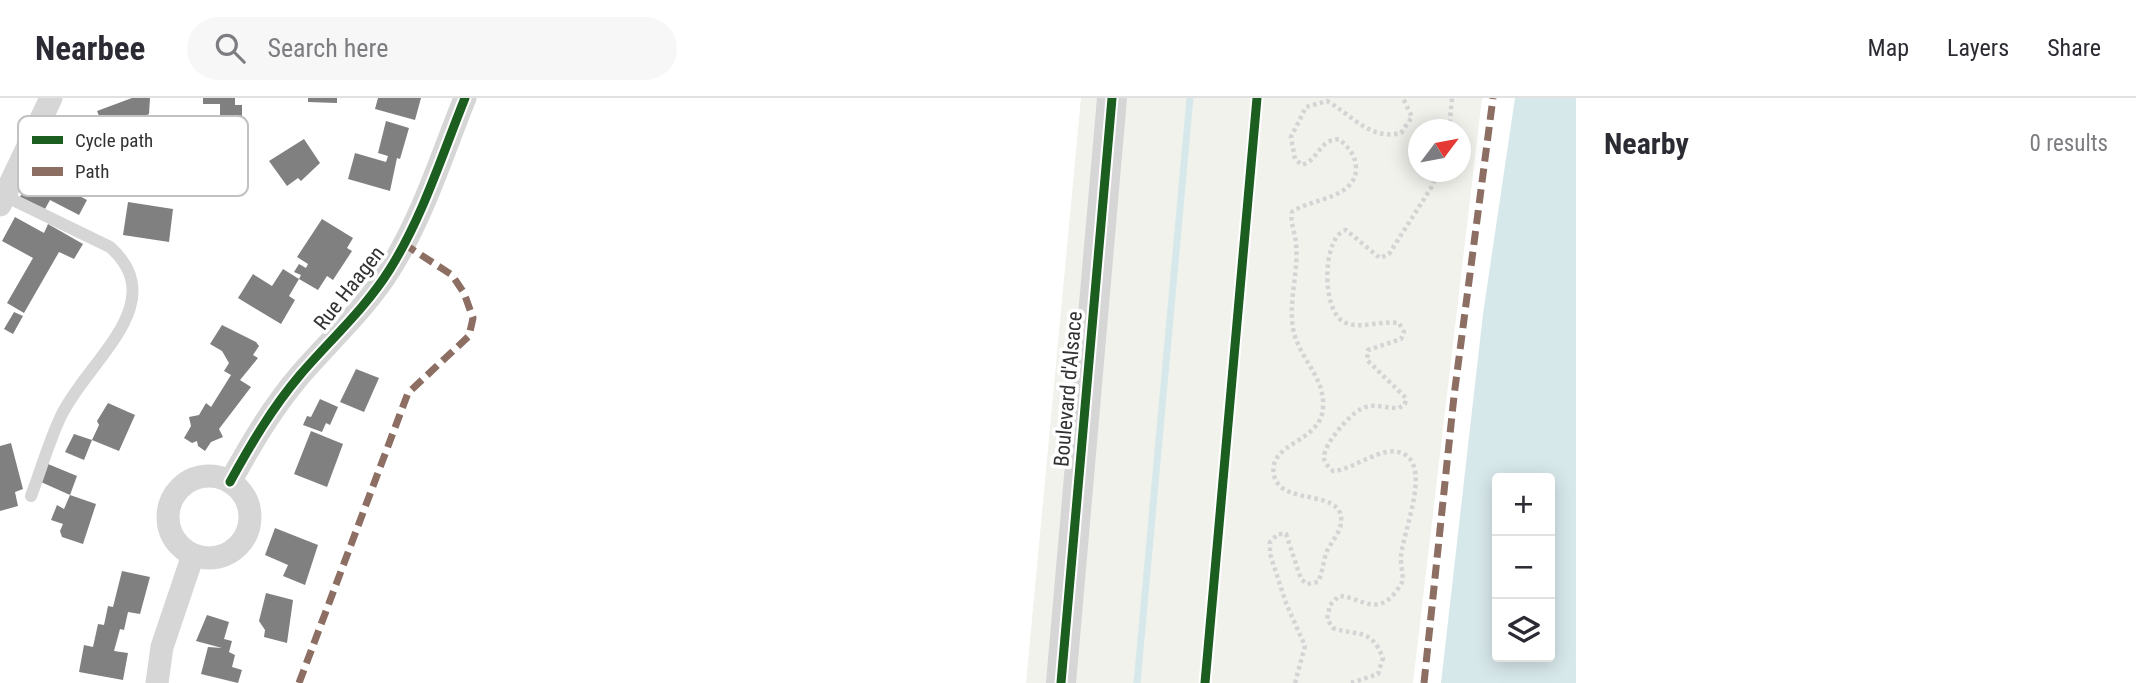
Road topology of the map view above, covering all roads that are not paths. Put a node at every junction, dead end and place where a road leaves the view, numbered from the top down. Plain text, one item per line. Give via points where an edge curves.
1 (51, 98) edge
2 (465, 98) edge
3 (1112, 98) edge
4 (42, 116) edge
5 (18, 167) edge
6 (2, 200) edge
7 (230, 482) junction
8 (31, 496) dead end
9 (193, 555) junction
10 (157, 683) edge
11 (1061, 683) edge

1 - 4 street
2 - 7 street, Rue Haagen via 413,229 389,271 266,418
3 - 11 street, Boulevard d'Alsace
5 - 6 street
6 - 8 lane via 110,247 122,258 135,284 133,307 61,415
7 - 9 street via 248,506 245,536 223,556
7 - 9 street via 216,477 194,480 176,492 168,521 172,535
9 - 10 street via 162,647

